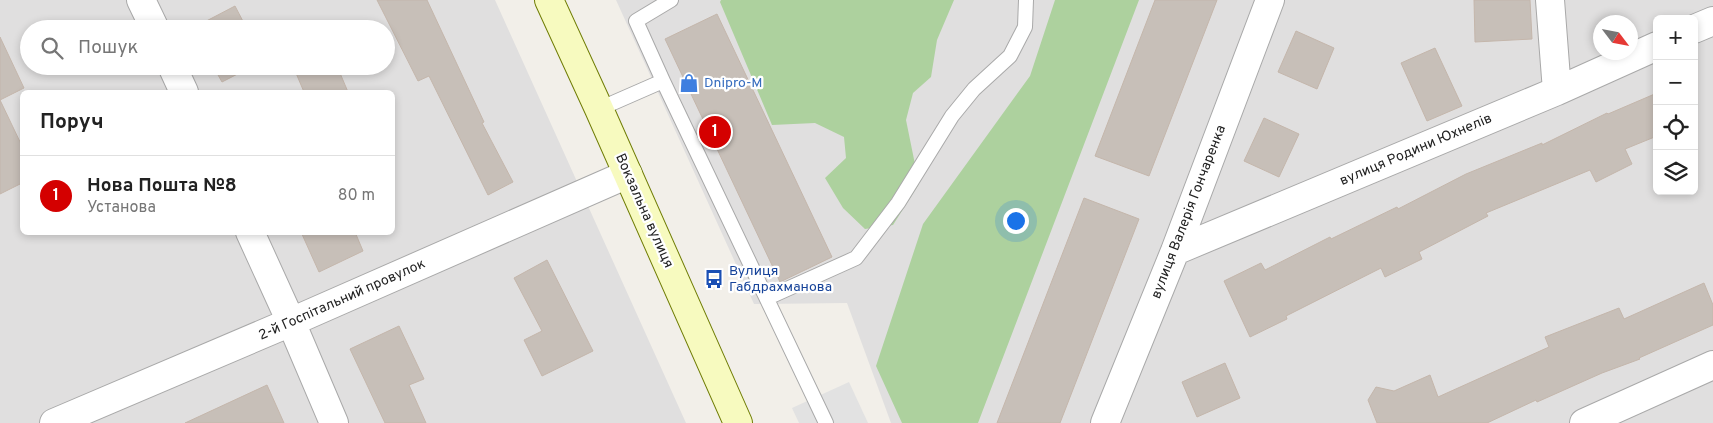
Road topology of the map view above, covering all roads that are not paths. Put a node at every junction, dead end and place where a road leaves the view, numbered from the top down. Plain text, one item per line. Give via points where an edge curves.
1 (141, 0) edge
2 (549, 0) edge
3 (671, 0) edge
4 (1026, 0) edge
5 (1270, 0) edge
6 (1550, 0) edge
7 (151, 20) edge
8 (1713, 21) edge
9 (1698, 27) edge
10 (1653, 48) edge
11 (176, 75) edge
12 (663, 81) junction
13 (183, 90) edge
14 (1557, 91) junction
15 (599, 109) junction
16 (628, 174) junction
17 (251, 235) edge
18 (1175, 251) junction
19 (767, 298) junction
20 (291, 322) junction
21 (1713, 365) edge
22 (54, 423) edge
23 (334, 423) edge
24 (738, 423) edge
25 (826, 423) edge
26 (1105, 423) edge
27 (1584, 423) edge

1 - 7 street
2 - 15 main road, Вокзальна вулиця
3 - 12 lane via 636,21
4 - 19 lane via 1025,27 1010,56 974,89 952,116 898,202 856,258
5 - 18 street, вулиця Валерія Гончаренка
6 - 14 street
8 - 9 street
10 - 14 street, вулиця Родини Юхнелів
11 - 13 street
12 - 15 lane
12 - 19 lane
14 - 18 street, вулиця Родини Юхнелів
15 - 16 main road, Вокзальна вулиця
16 - 20 street, 2-й Госпітальний провулок
16 - 24 main road, Вокзальна вулиця
17 - 20 street
18 - 26 street, вулиця Валерія Гончаренка
19 - 25 lane
20 - 22 street, 2-й Госпітальний провулок
20 - 23 street
21 - 27 street

